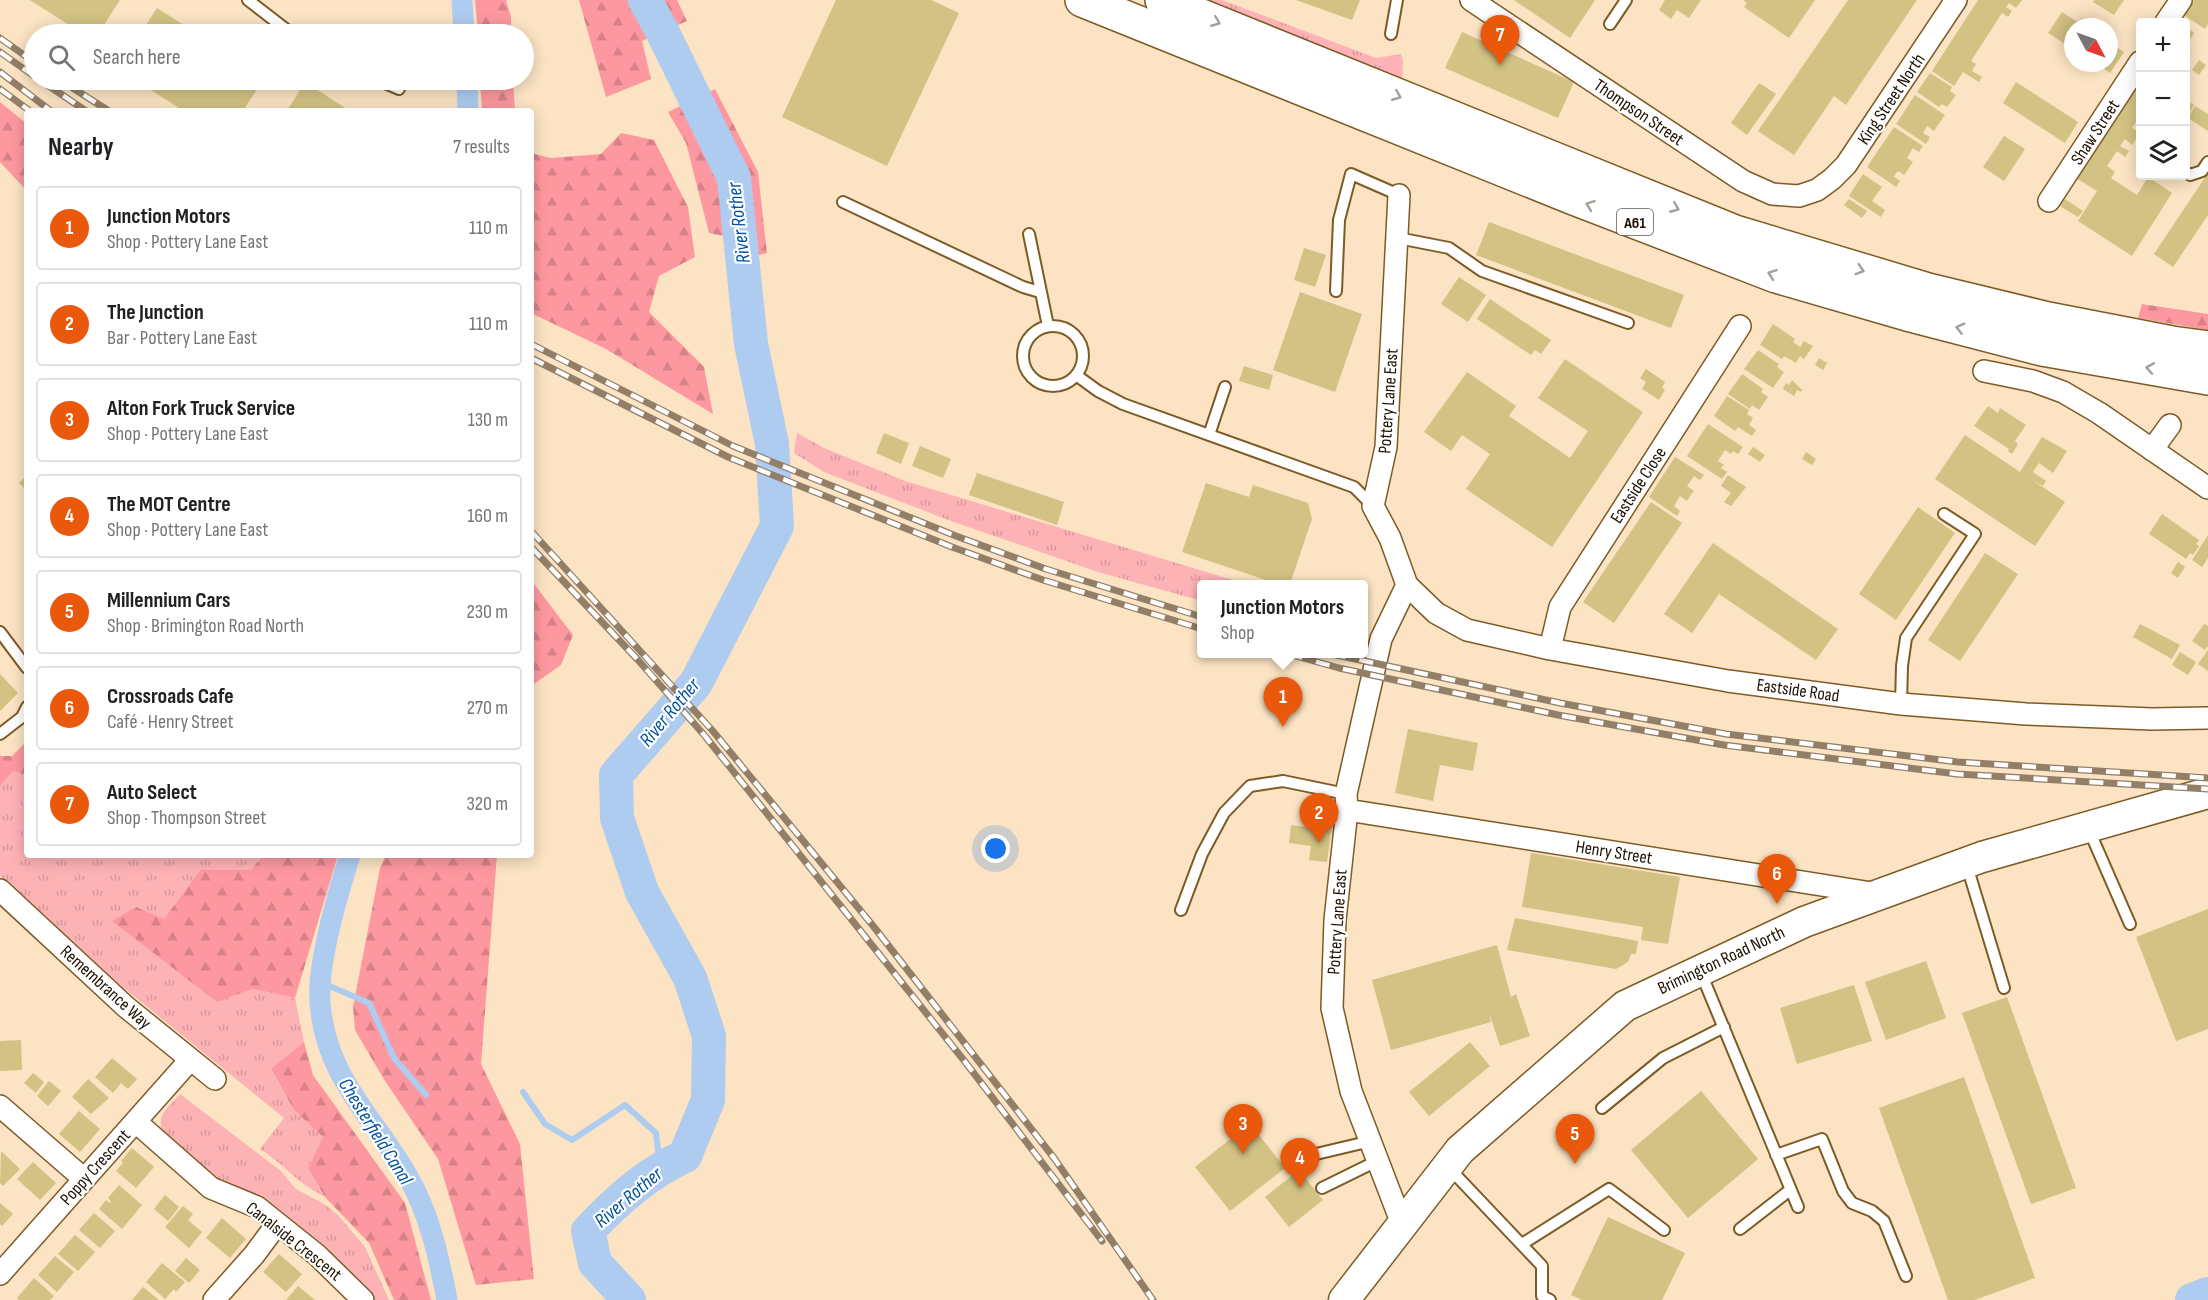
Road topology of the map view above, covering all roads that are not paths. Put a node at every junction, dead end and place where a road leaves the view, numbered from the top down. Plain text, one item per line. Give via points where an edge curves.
1 (249, 0) edge
2 (1082, 0) edge
3 (1162, 0) edge
4 (1398, 0) edge
5 (1471, 0) edge
6 (1626, 0) edge
7 (1956, 0) edge
8 (2181, 0) edge
9 (2169, 18) edge
10 (279, 24) edge
11 (1610, 24) dead end
12 (1390, 34) dead end
13 (2136, 68) edge
14 (2208, 162) edge
15 (2190, 175) edge
16 (1817, 190) joint
17 (1399, 195) joint
18 (2049, 201) dead end
19 (843, 202) dead end
20 (1029, 234) dead end
21 (1398, 238) junction
22 (1336, 291) dead end
23 (1040, 292) junction
24 (1628, 323) dead end
25 (1047, 326) junction
26 (1740, 326) dead end
27 (2208, 348) edge
28 (1984, 371) dead end
29 (1076, 375) junction
30 (2208, 378) edge
31 (1225, 387) dead end
32 (2170, 425) dead end
33 (1209, 435) junction
34 (2152, 450) junction
35 (2208, 488) edge
36 (1373, 506) junction
37 (1944, 514) dead end
38 (1407, 585) junction
39 (0, 632) edge
40 (1550, 650) junction
41 (24, 664) edge
42 (1901, 704) junction
43 (24, 713) edge
44 (2208, 718) edge
45 (0, 734) edge
46 (2208, 793) edge
47 (1346, 802) junction
48 (2088, 827) junction
49 (1966, 863) junction
50 (0, 891) edge
51 (1881, 894) junction
52 (1182, 910) dead end
53 (2130, 924) dead end
54 (1700, 970) junction
55 (2004, 988) dead end
56 (1724, 1028) junction
57 (190, 1060) junction
58 (215, 1079) dead end
59 (0, 1106) edge
60 (1602, 1108) dead end
61 (136, 1122) junction
62 (1375, 1151) junction
63 (1776, 1155) junction
64 (1295, 1159) dead end
65 (1448, 1166) junction
66 (84, 1179) junction
67 (1322, 1188) dead end
68 (1790, 1190) junction
69 (1798, 1207) dead end
70 (277, 1224) junction
71 (1402, 1224) junction
72 (1740, 1229) dead end
73 (1664, 1230) dead end
74 (1522, 1245) junction
75 (0, 1274) edge
76 (1906, 1276) dead end
77 (1544, 1299) edge
78 (214, 1300) edge
79 (363, 1300) edge
80 (1344, 1300) edge

1 - 10 lane
30 -> 2 highway, A61 via 2042,349 1776,276
3 -> 27 highway, A61 via 1735,232 1938,293 2048,319
4 - 12 lane
5 - 16 street, Thompson Street via 1743,181 1772,194 1799,196
6 - 11 lane
7 - 16 street, King Street North via 1846,165
8 - 9 street
13 - 18 street, Shaw Street
14 - 15 lane via 2202,171
17 - 21 street, Pottery Lane East
17 - 22 lane via 1351,174 1339,220
19 - 23 lane
20 - 23 lane
21 - 24 lane via 1449,248 1482,271
21 - 36 street, Pottery Lane East via 1386,447
23 - 25 lane
25 - 29 lane via 1061,327 1077,339 1083,353
25 - 29 lane via 1032,334 1024,345 1022,355 1029,375 1037,382 1058,386
26 - 40 street, Eastside Close via 1560,607
28 - 34 street via 2063,392
29 - 33 lane via 1123,404
31 - 33 lane
32 - 34 street
33 - 36 lane via 1354,487
34 - 35 street
36 - 38 street
37 - 42 lane via 1975,534 1906,638
38 - 40 street, Eastside Road via 1436,613 1467,630
38 - 47 street, Pottery Lane East via 1381,639
39 - 41 lane
40 - 42 street, Eastside Road via 1728,681
42 - 44 street, Eastside Road via 2026,714
43 - 45 lane
46 - 48 main road, Brimington Road North
47 - 51 street, Henry Street
47 - 52 lane via 1283,781 1250,786 1224,813 1202,854
47 - 62 street, Pottery Lane East via 1332,1008 1351,1091
48 - 49 main road, Brimington Road North
48 - 53 lane
49 - 51 main road, Brimington Road North
49 - 55 lane
50 - 57 street, Remembrance Way
51 - 54 main road, Brimington Road North via 1804,922
54 - 56 lane
54 - 65 main road, Brimington Road North via 1625,1006 1460,1150
56 - 60 lane via 1663,1058
56 - 63 lane
57 - 58 street, Remembrance Way
57 - 61 street, Poppy Crescent
59 - 66 street
61 - 66 street, Poppy Crescent
61 - 70 street, Canalside Crescent via 211,1188 257,1207
62 - 64 lane
62 - 67 lane
62 - 71 street, Pottery Lane East
63 - 68 lane
63 - 76 lane via 1822,1139 1843,1191 1852,1203 1884,1221
65 - 71 main road, Brimington Road North
65 - 74 lane
66 - 75 street, Poppy Crescent
68 - 69 lane
68 - 72 lane
70 - 78 street
70 - 79 street, Canalside Crescent via 317,1255
71 - 80 main road, Brimington Road North
73 - 74 lane via 1609,1189
74 - 77 lane via 1542,1266

